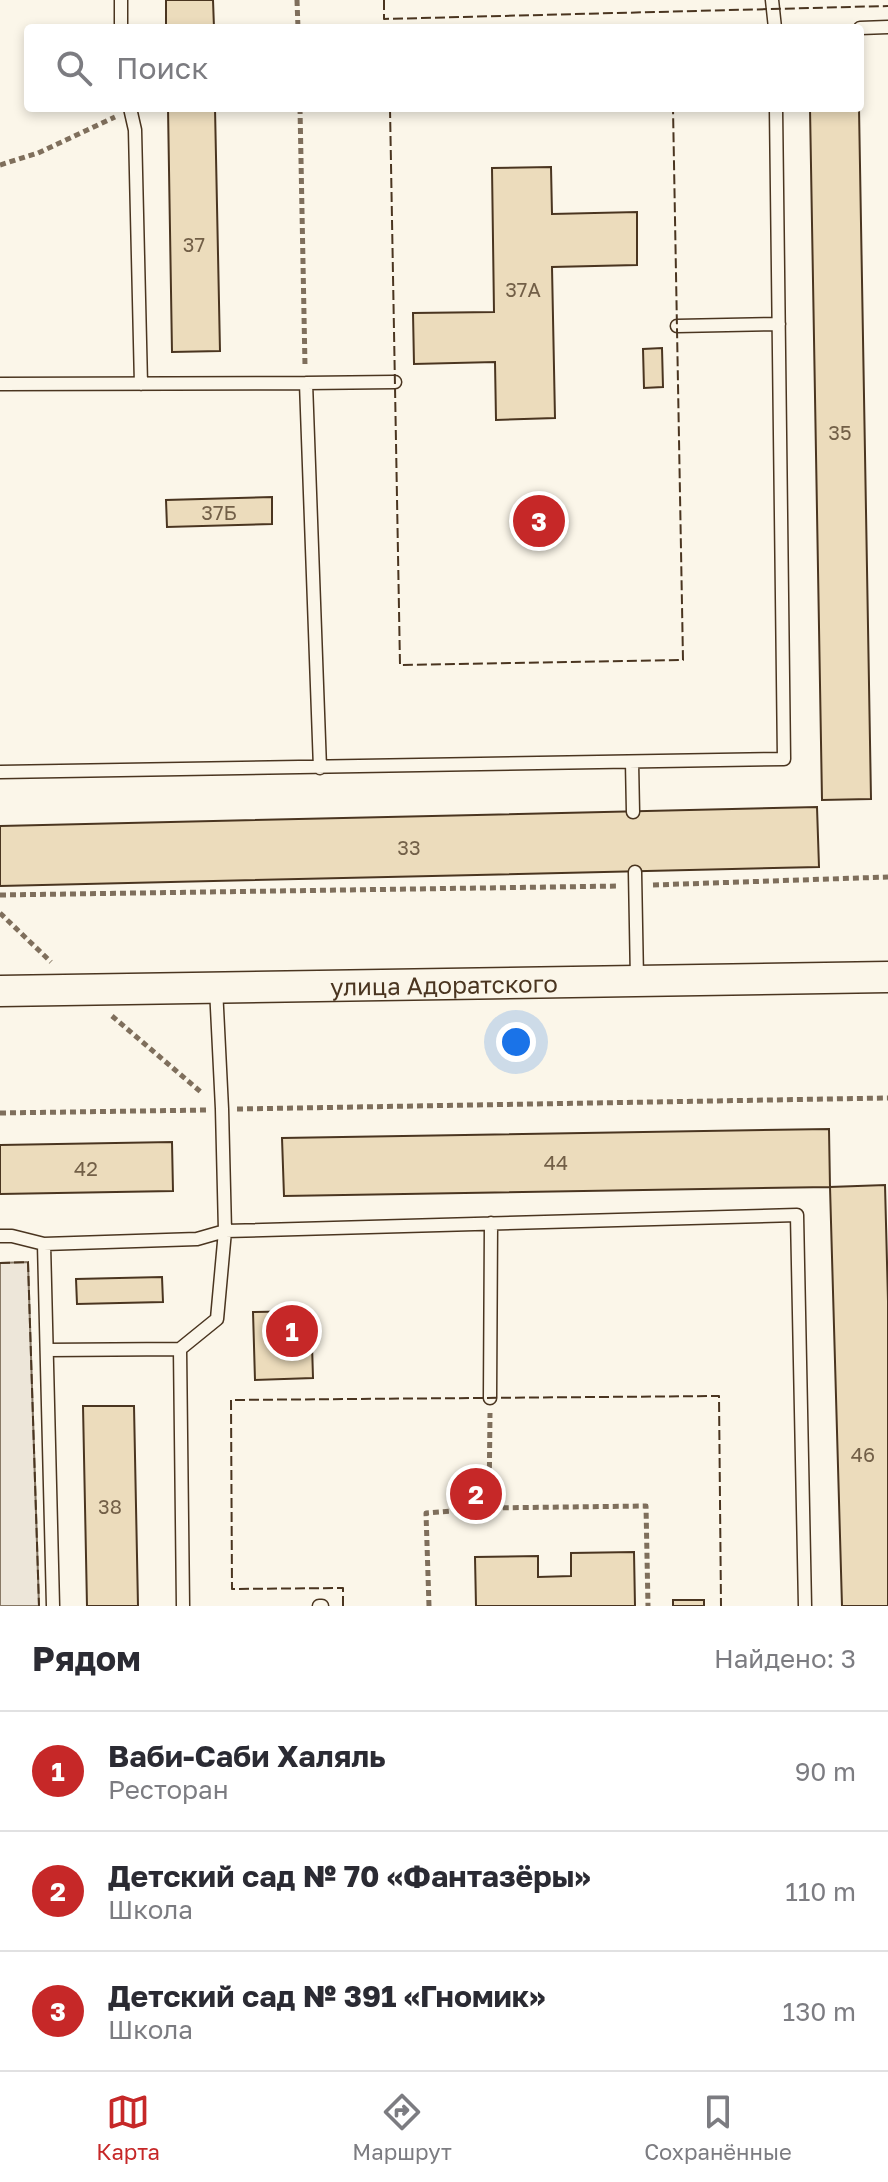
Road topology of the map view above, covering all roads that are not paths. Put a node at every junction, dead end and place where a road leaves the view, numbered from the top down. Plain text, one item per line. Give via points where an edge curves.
1 (121, 0) edge
2 (772, 0) edge
3 (121, 24) edge
4 (775, 24) edge
5 (888, 27) edge
6 (864, 28) edge
7 (132, 112) edge
8 (776, 112) edge
9 (779, 324) junction
10 (677, 326) dead end
11 (395, 382) dead end
12 (306, 383) junction
13 (0, 384) edge
14 (141, 384) junction
15 (632, 762) junction
16 (320, 768) junction
17 (0, 772) edge
18 (633, 812) dead end
19 (635, 879) road end
20 (888, 977) edge
21 (637, 980) junction
22 (216, 988) junction
23 (0, 991) edge
24 (491, 1223) junction
25 (225, 1231) junction
26 (0, 1236) edge
27 (44, 1244) junction
28 (180, 1349) junction
29 (47, 1350) junction
30 (490, 1398) road end
31 (53, 1606) edge
32 (183, 1606) edge
33 (805, 1606) edge

1 - 3 lane
2 - 4 lane
5 - 6 lane
7 - 14 lane
8 - 9 lane
9 - 10 lane
9 - 15 lane via 784,759
11 - 12 lane
12 - 14 lane
12 - 16 lane
13 - 14 lane
15 - 16 lane
15 - 18 lane
16 - 17 lane
19 - 21 lane
20 - 21 street, улица Адоратского
21 - 22 street, улица Адоратского
22 - 23 street, улица Адоратского
22 - 25 lane
24 - 25 lane
24 - 30 lane
24 - 33 lane via 797,1215
25 - 27 lane via 197,1239
25 - 28 lane via 217,1319
26 - 27 lane
27 - 29 lane
28 - 29 lane
28 - 32 lane
29 - 31 lane

